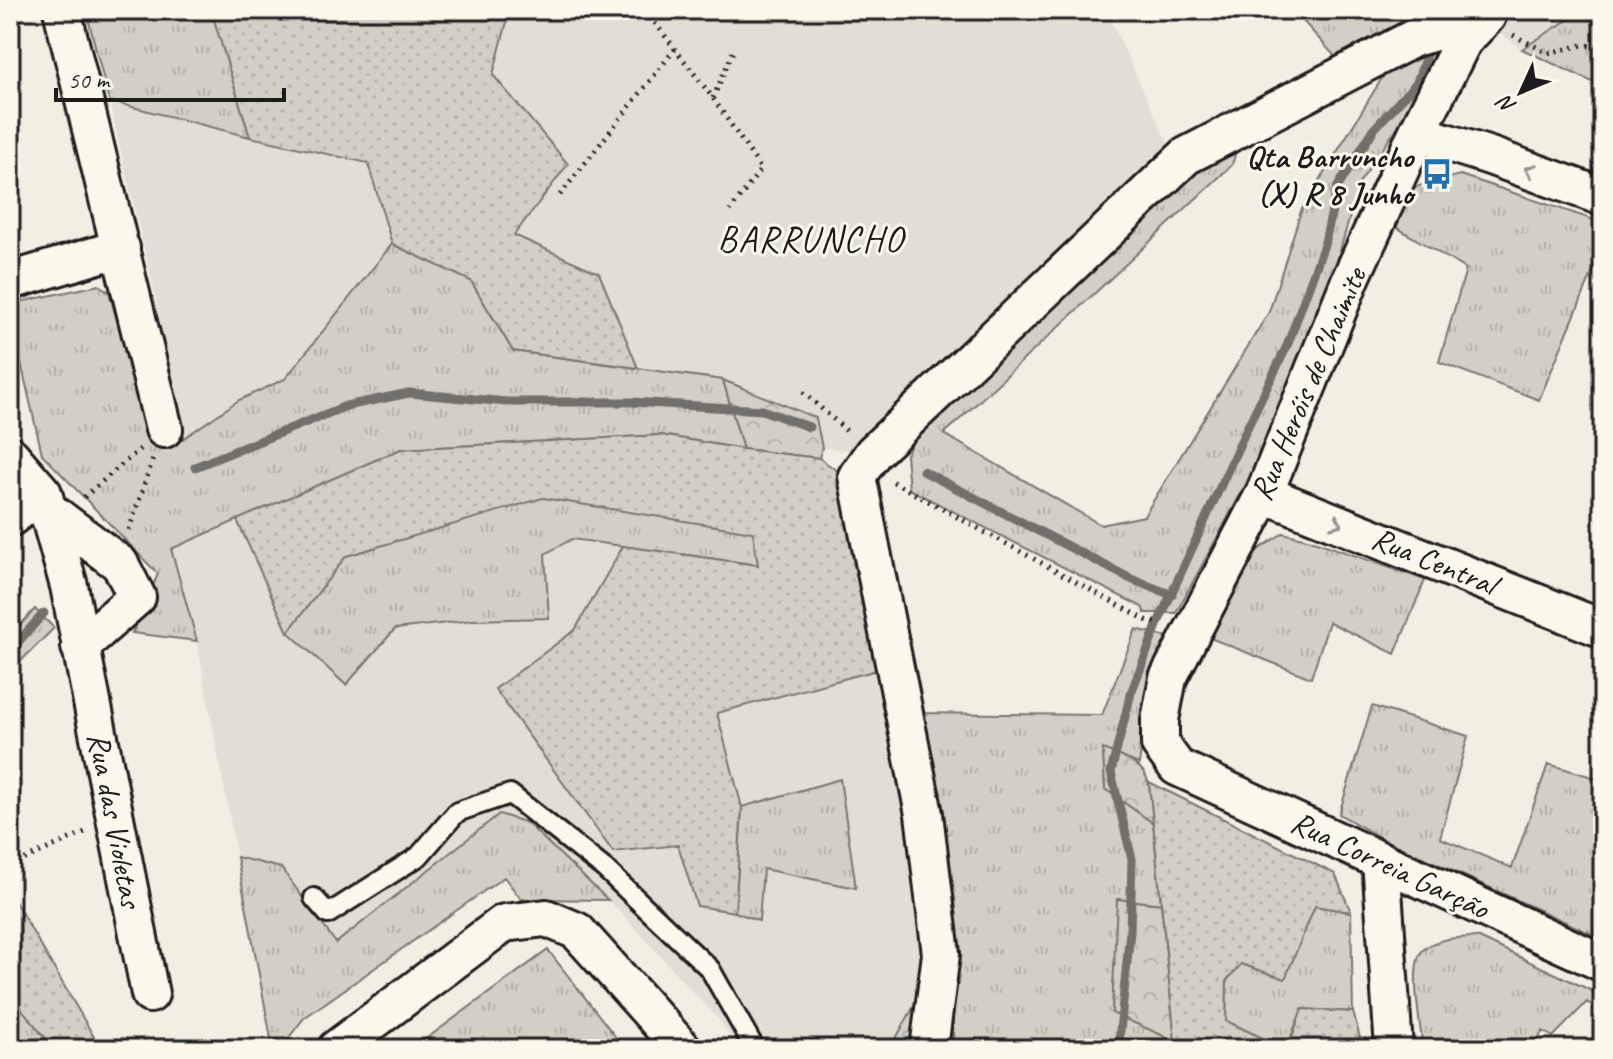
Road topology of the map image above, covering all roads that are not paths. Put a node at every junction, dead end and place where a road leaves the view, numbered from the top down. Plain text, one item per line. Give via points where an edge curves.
1 (62, 10) edge
2 (1480, 18) edge
3 (1417, 133) junction
4 (1603, 197) edge
5 (121, 248) junction
6 (10, 281) edge
7 (164, 429) road end
8 (10, 455) edge
9 (1264, 494) junction
10 (50, 507) junction
11 (10, 518) edge
12 (1603, 629) edge
13 (80, 647) junction
14 (1177, 767) joint
15 (1381, 861) junction
16 (314, 898) dead end
17 (1603, 963) edge
18 (150, 994) dead end
19 (336, 1049) edge
20 (683, 1049) edge
21 (755, 1049) edge
22 (929, 1049) edge
23 (1394, 1049) edge

1 - 5 street
2 - 3 street, Rua Heróis de Chaimite
2 - 22 street via 1414,38 1186,156 873,453 857,476 924,814 941,954
4 -> 3 street
3 - 9 street, Rua Heróis de Chaimite via 1351,278
5 - 6 street
5 - 7 street
8 - 10 street, Rua das Violetas
9 -> 12 street, Rua Central
9 - 14 street, Rua Heróis de Chaimite via 1168,678 1160,744
10 - 11 street
10 - 13 street, Rua das Violetas
10 - 13 street, Rua das Violetas via 120,564 137,597
13 - 18 street, Rua das Violetas
14 - 15 street, Rua Correia Garção
15 - 17 street, Rua Correia Garção
15 - 23 street
16 - 21 lane via 328,914 419,856 457,812 510,794 605,869 710,969
19 - 20 street via 504,923 546,918 577,931

